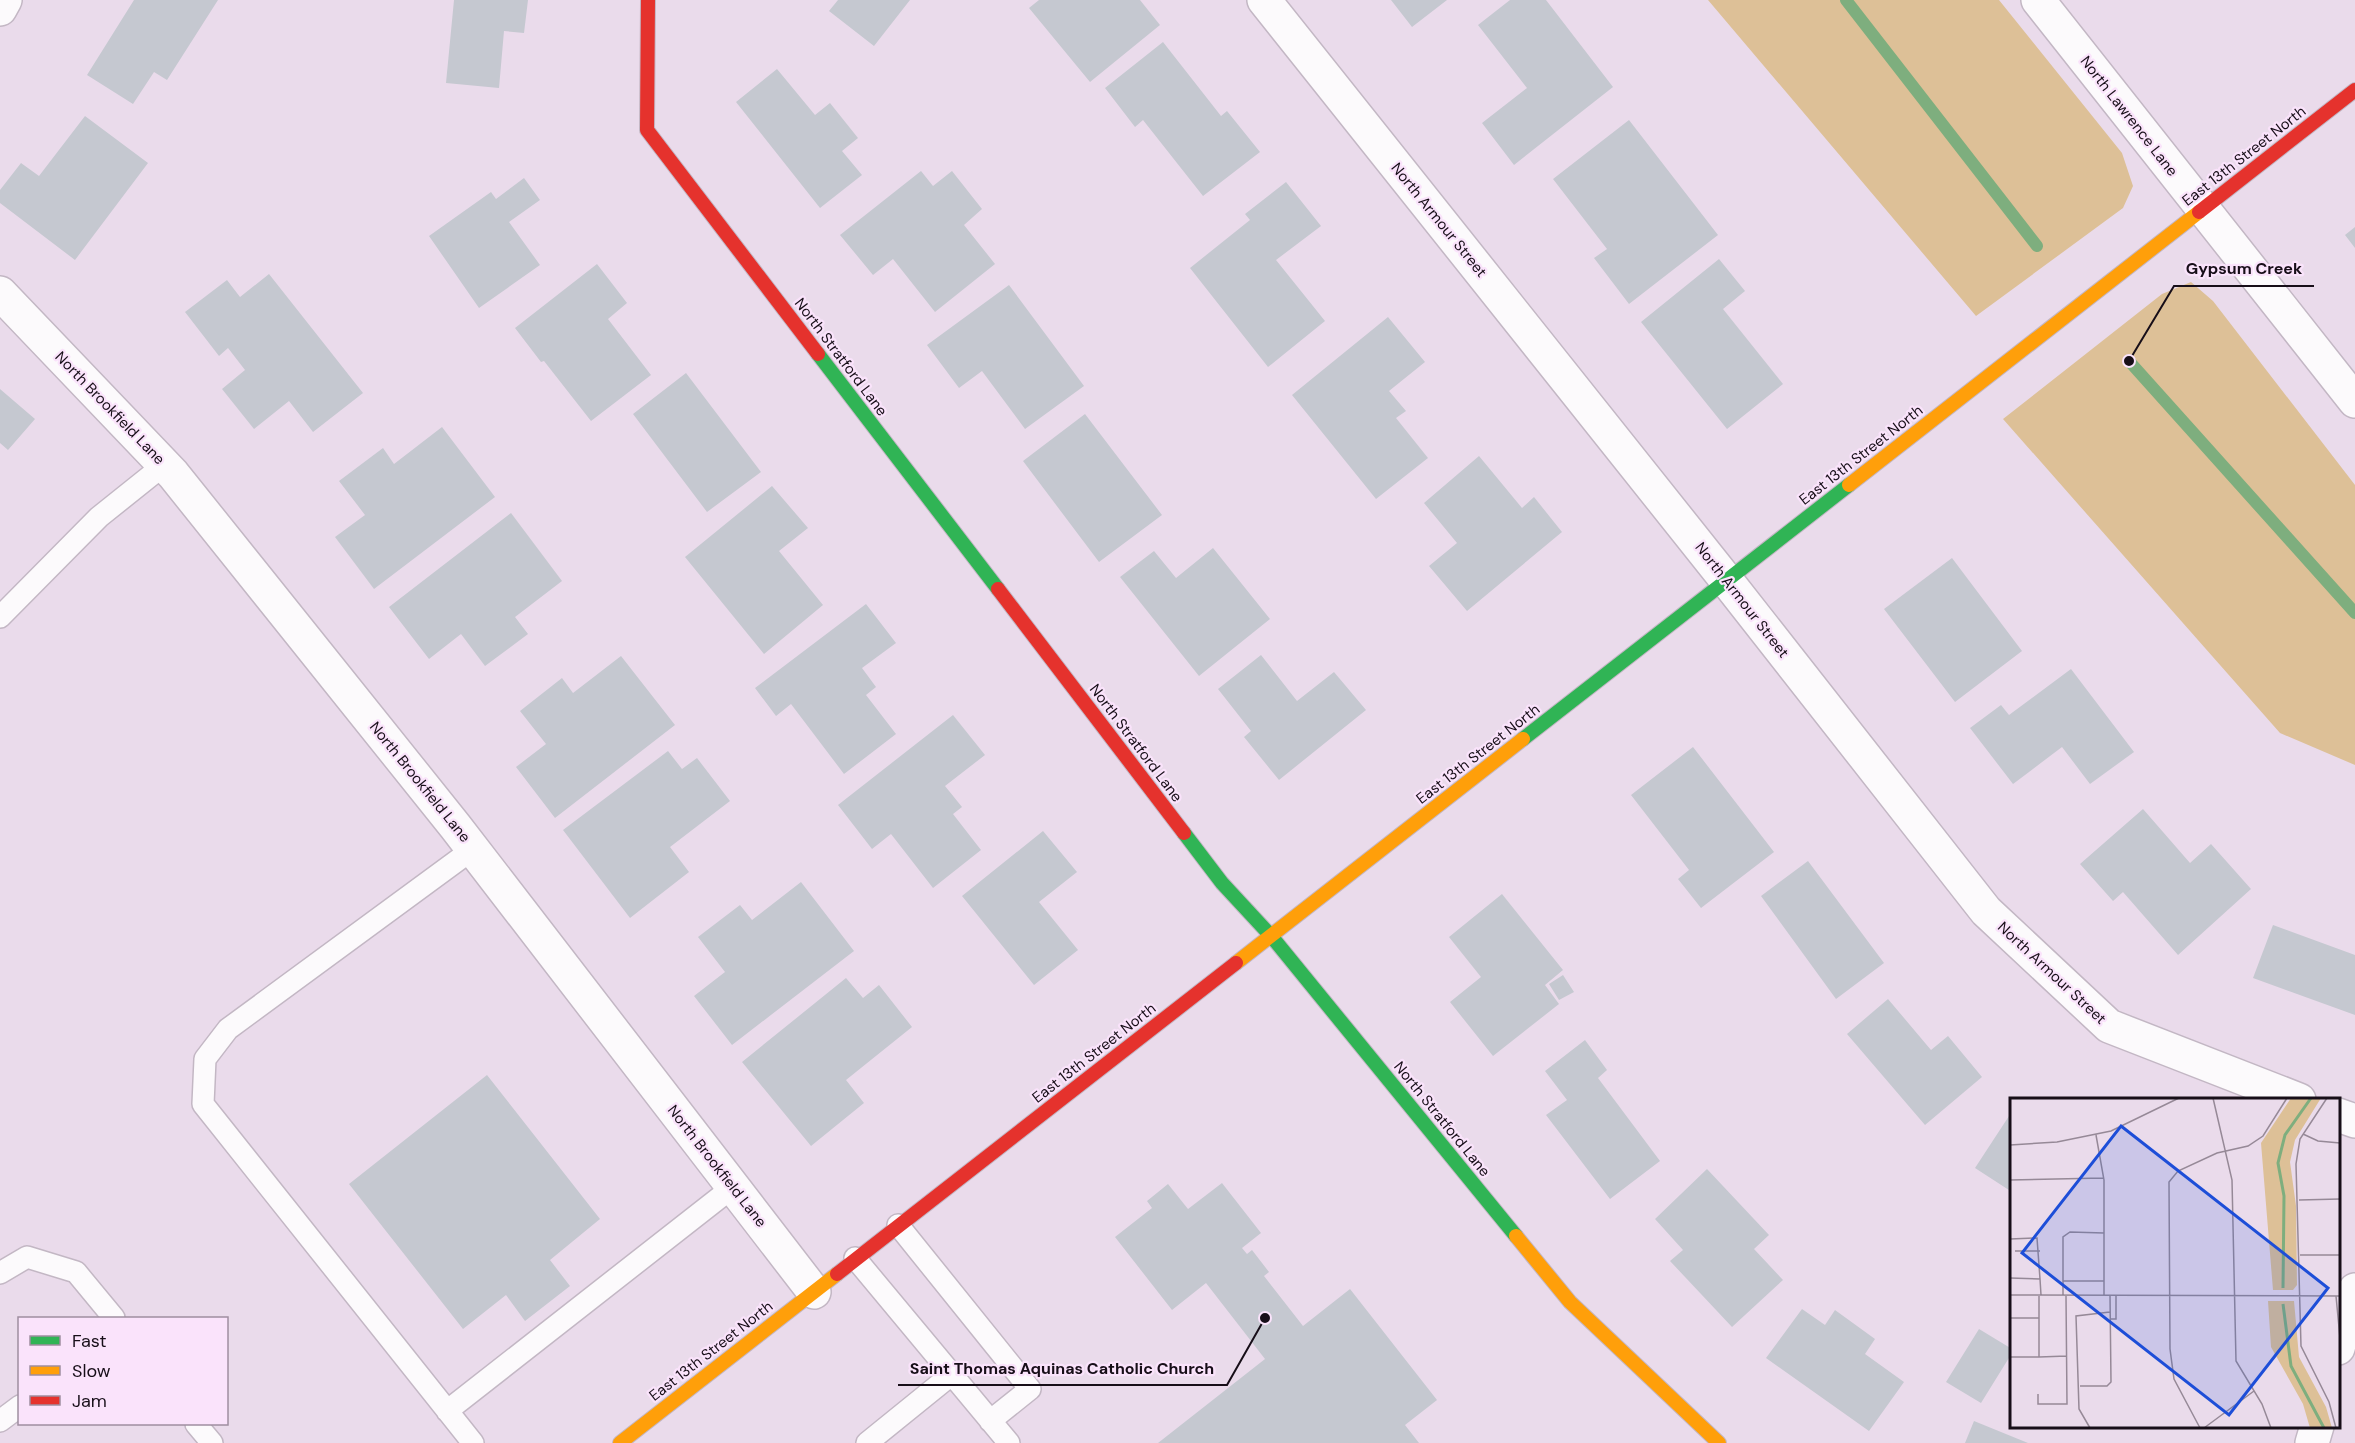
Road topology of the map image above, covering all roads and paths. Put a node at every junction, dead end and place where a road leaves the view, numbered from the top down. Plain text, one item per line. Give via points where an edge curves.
1 (5, 0) edge
2 (648, 0) edge
3 (1264, 0) edge
4 (2038, 0) edge
5 (0, 9) edge
6 (2355, 90) edge
7 (2202, 210) junction
8 (0, 293) edge
9 (2355, 401) edge
10 (164, 465) junction
11 (1727, 581) junction
12 (0, 617) edge
13 (473, 849) junction
14 (1272, 936) junction
15 (2294, 1098) edge
16 (2340, 1116) edge
17 (2355, 1121) edge
18 (733, 1187) junction
19 (898, 1225) junction
20 (855, 1258) junction
21 (0, 1273) edge
22 (2355, 1290) edge
23 (814, 1292) junction
24 (113, 1317) edge
25 (2340, 1341) edge
26 (951, 1375) junction
27 (18, 1407) edge
28 (447, 1411) junction
29 (0, 1420) edge
30 (990, 1421) junction
31 (197, 1425) edge
32 (2316, 1428) edge
33 (212, 1443) edge
34 (473, 1443) edge
35 (620, 1443) edge
36 (867, 1443) edge
37 (1009, 1443) edge
38 (1719, 1443) edge
39 (2312, 1443) edge

1 - 5 street
2 - 14 main road, North Stratford Lane via 647,130 1222,883
3 - 11 street, North Armour Street
4 - 7 street, North Lawrence Lane
6 - 7 main road, East 13th Street North
7 - 9 street, North Lawrence Lane
7 - 11 main road, East 13th Street North
8 - 10 street, North Brookfield Lane
10 - 12 lane via 99,517
10 - 13 street, North Brookfield Lane
11 - 14 main road, East 13th Street North
11 - 15 street, North Armour Street via 1986,911 2109,1026
13 - 18 street, North Brookfield Lane
13 - 28 lane via 228,1029 205,1059 203,1104
14 - 19 main road, East 13th Street North
14 - 38 main road, North Stratford Lane via 1570,1302
16 - 17 street
18 - 23 street, North Brookfield Lane
18 - 28 lane
19 - 20 main road, East 13th Street North
19 - 30 lane via 1030,1389
20 - 23 main road, East 13th Street North
20 - 26 lane
21 - 24 lane via 27,1257 76,1272
22 - 25 street
23 - 35 main road, East 13th Street North
26 - 30 lane
26 - 36 lane
27 - 29 lane
28 - 34 lane
30 - 37 lane
31 - 33 lane
32 - 39 street

